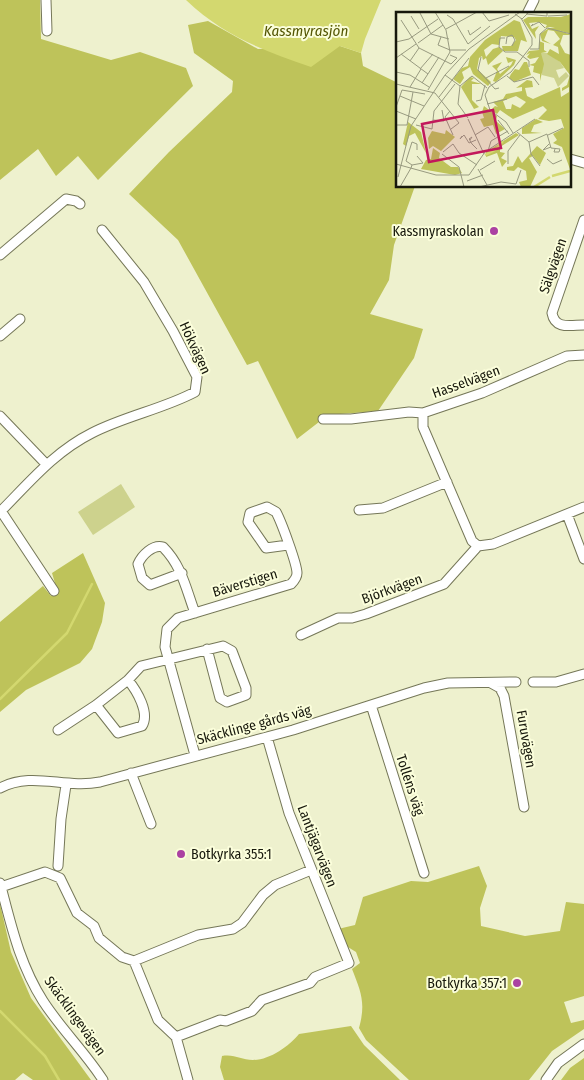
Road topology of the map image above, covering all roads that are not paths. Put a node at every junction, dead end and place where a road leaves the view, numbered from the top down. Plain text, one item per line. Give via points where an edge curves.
1 (46, 0) edge
2 (534, 0) edge
3 (528, 12) edge
4 (47, 31) dead end
5 (80, 204) dead end
6 (584, 220) edge
7 (102, 230) dead end
8 (0, 255) edge
9 (20, 319) dead end
10 (584, 324) edge
11 (0, 336) edge
12 (584, 355) edge
13 (423, 413) junction
14 (0, 416) edge
15 (324, 419) dead end
16 (46, 464) junction
17 (447, 482) junction
18 (584, 507) edge
19 (359, 510) dead end
20 (1, 512) edge
21 (567, 514) junction
22 (288, 545) junction
23 (478, 546) junction
24 (584, 560) edge
25 (182, 573) junction
26 (54, 591) dead end
27 (195, 613) junction
28 (301, 635) dead end
29 (207, 649) junction
30 (169, 658) junction
31 (584, 674) edge
32 (128, 680) junction
33 (490, 682) junction
34 (516, 682) dead end
35 (533, 682) dead end
36 (96, 705) junction
37 (371, 705) junction
38 (58, 730) dead end
39 (267, 736) junction
40 (195, 755) junction
41 (131, 773) junction
42 (66, 785) junction
43 (0, 788) edge
44 (524, 807) dead end
45 (151, 824) dead end
46 (58, 866) dead end
47 (311, 870) junction
48 (424, 873) dead end
49 (1, 885) edge
50 (134, 961) junction
51 (176, 1037) junction
52 (584, 1044) edge
53 (103, 1080) edge
54 (188, 1080) edge
55 (546, 1080) edge

1 - 4 street
2 - 3 street
5 - 8 street via 66,200
6 - 10 street, Sälgvägen via 552,313 554,321 560,325
7 - 16 street, Hökvägen via 151,293 198,384 195,392 188,396 93,432
9 - 11 street
12 - 13 street, Hasselvägen via 567,356 482,393
13 - 15 street, Hasselvägen
13 - 17 street via 423,427
14 - 16 street
16 - 20 street, Hökvägen
17 - 19 street via 383,508
17 - 23 street via 472,541
18 - 21 street
20 - 26 street
21 - 23 street via 493,544
21 - 24 street
22 - 22 street, Bäverstigen via 266,548 248,522 250,513 273,508
22 - 27 street, Bäverstigen via 297,573 291,584
23 - 28 street, Björkvägen via 444,584 366,614 338,618
25 - 25 street via 150,584 142,578 138,564 152,549 160,546 176,561
25 - 27 street
27 - 30 street, Bäverstigen via 178,618 167,629 164,641
29 - 29 street via 220,698 227,702 246,695 230,648
29 - 30 street
30 - 32 street via 141,666
30 - 40 street, Bäverstigen
31 - 35 street via 556,682
32 - 36 street
32 - 36 street via 141,704 145,722 142,726 118,734
33 - 34 street, Skäcklinge gårds väg
33 - 37 street, Skäcklinge gårds väg via 438,685
33 - 44 street, Furuvägen via 496,684 504,696
36 - 38 street
37 - 39 street, Skäcklinge gårds väg
37 - 48 street, Tolléns väg
39 - 40 street, Skäcklinge gårds väg
39 - 47 street, Lantjägarvägen via 289,813
40 - 41 street, Skäcklinge gårds väg
41 - 42 street, Skäcklinge gårds väg via 83,785
41 - 45 street
42 - 43 street, Skäcklinge gårds väg via 26,780
42 - 46 street
47 - 50 street via 275,885 233,929 198,935
47 - 51 street, Lantjägarvägen via 349,963 315,977 310,984 262,1000 252,1011
49 - 50 street via 44,872 55,875 67,888 77,913 94,926 99,938 122,957
49 - 53 street, Skäcklingevägen via 15,944 33,982 46,1005
50 - 51 street via 158,1020
51 - 54 street
52 - 55 street via 558,1063

